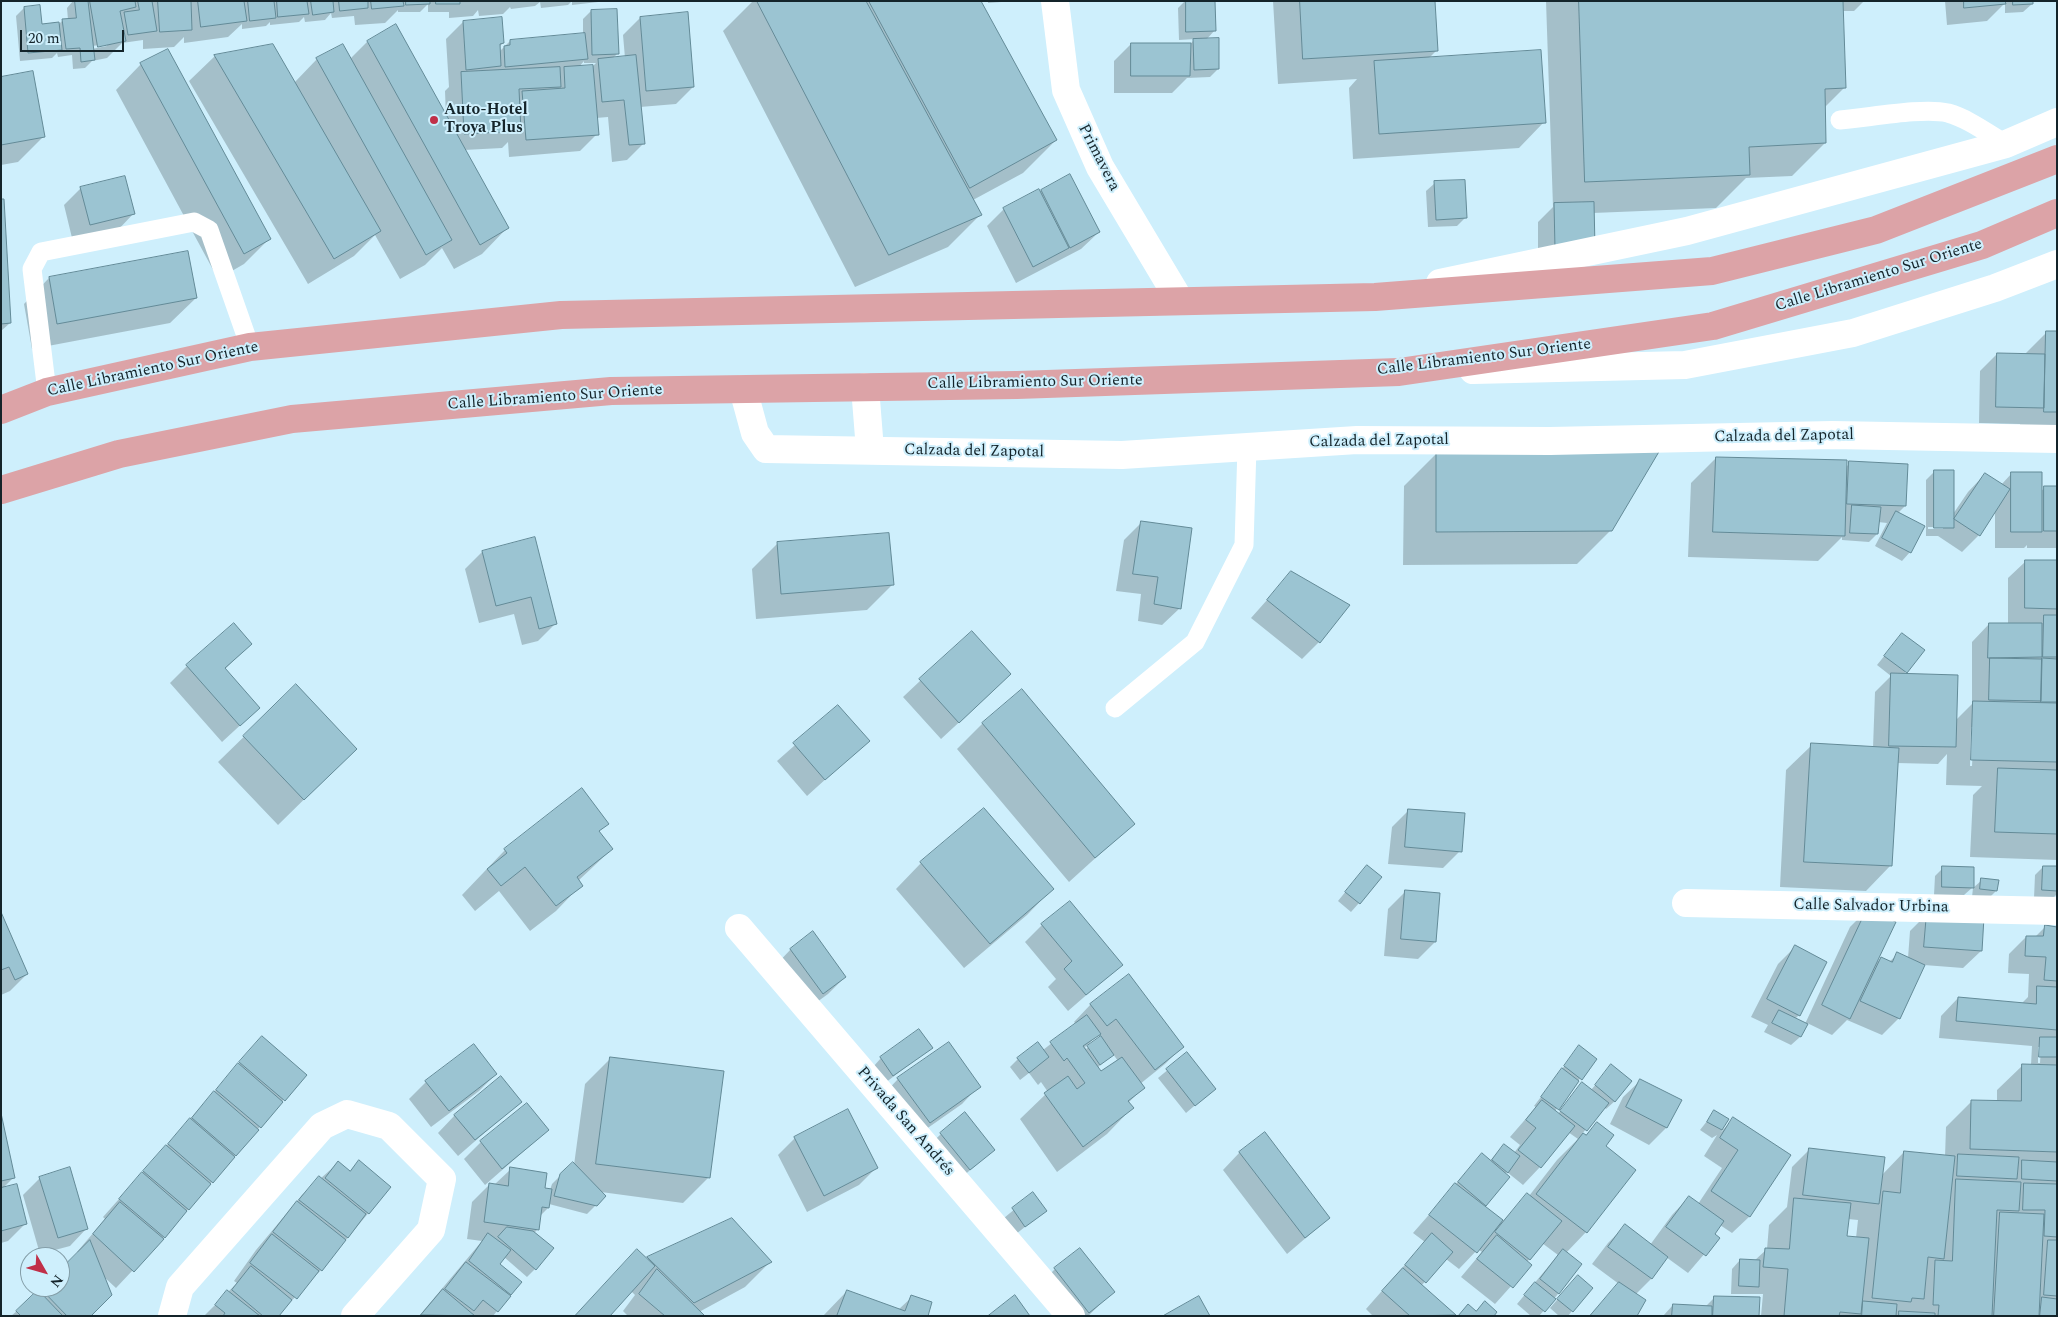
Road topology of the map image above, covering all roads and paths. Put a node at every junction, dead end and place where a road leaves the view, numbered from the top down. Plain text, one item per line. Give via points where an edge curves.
1 (1055, 1) edge
2 (1840, 120) dead end
3 (2057, 122) edge
4 (2006, 144) junction
5 (2057, 159) edge
6 (2057, 213) edge
7 (2057, 264) edge
8 (1375, 296) junction
9 (1180, 301) junction
10 (250, 347) junction
11 (1399, 372) junction
12 (865, 387) junction
13 (743, 389) junction
14 (47, 392) junction
15 (1, 410) edge
16 (2057, 439) edge
17 (1247, 446) junction
18 (870, 450) junction
19 (1, 490) edge
20 (1115, 708) dead end
21 (1686, 903) dead end
22 (2057, 911) edge
23 (739, 928) dead end
24 (172, 1316) edge
25 (355, 1316) edge
26 (1071, 1316) edge

1 - 9 street, Primavera via 1066,90 1100,167
2 - 4 lane via 1945,113 1962,118
3 - 4 street
4 - 8 street via 1687,231
5 - 8 main road, Calle Libramiento Sur Oriente via 1876,230 1712,271
6 - 11 main road, Calle Libramiento Sur Oriente via 1982,245 1712,326
7 - 11 street via 1995,288 1853,333 1685,365
8 - 9 main road, Calle Libramiento Sur Oriente
9 - 10 main road, Calle Libramiento Sur Oriente via 561,315
10 - 14 main road, Calle Libramiento Sur Oriente
10 - 14 lane via 209,230 194,222 41,252 32,269
11 - 12 main road, Calle Libramiento Sur Oriente
12 - 13 main road, Calle Libramiento Sur Oriente
12 - 18 street
13 - 18 street, Calzada del Zapotal via 755,433 766,449
13 - 19 main road, Calle Libramiento Sur Oriente via 611,391 292,419 119,454
14 - 15 main road, Calle Libramiento Sur Oriente
16 - 17 street, Calzada del Zapotal via 1832,435 1550,441 1356,440
17 - 18 street, Calzada del Zapotal via 1122,455
17 - 20 lane via 1244,545 1195,642
21 - 22 street, Calle Salvador Urbina
23 - 26 street, Privada San Andrés
24 - 25 street via 180,1286 322,1126 347,1114 389,1126 442,1179 431,1230

